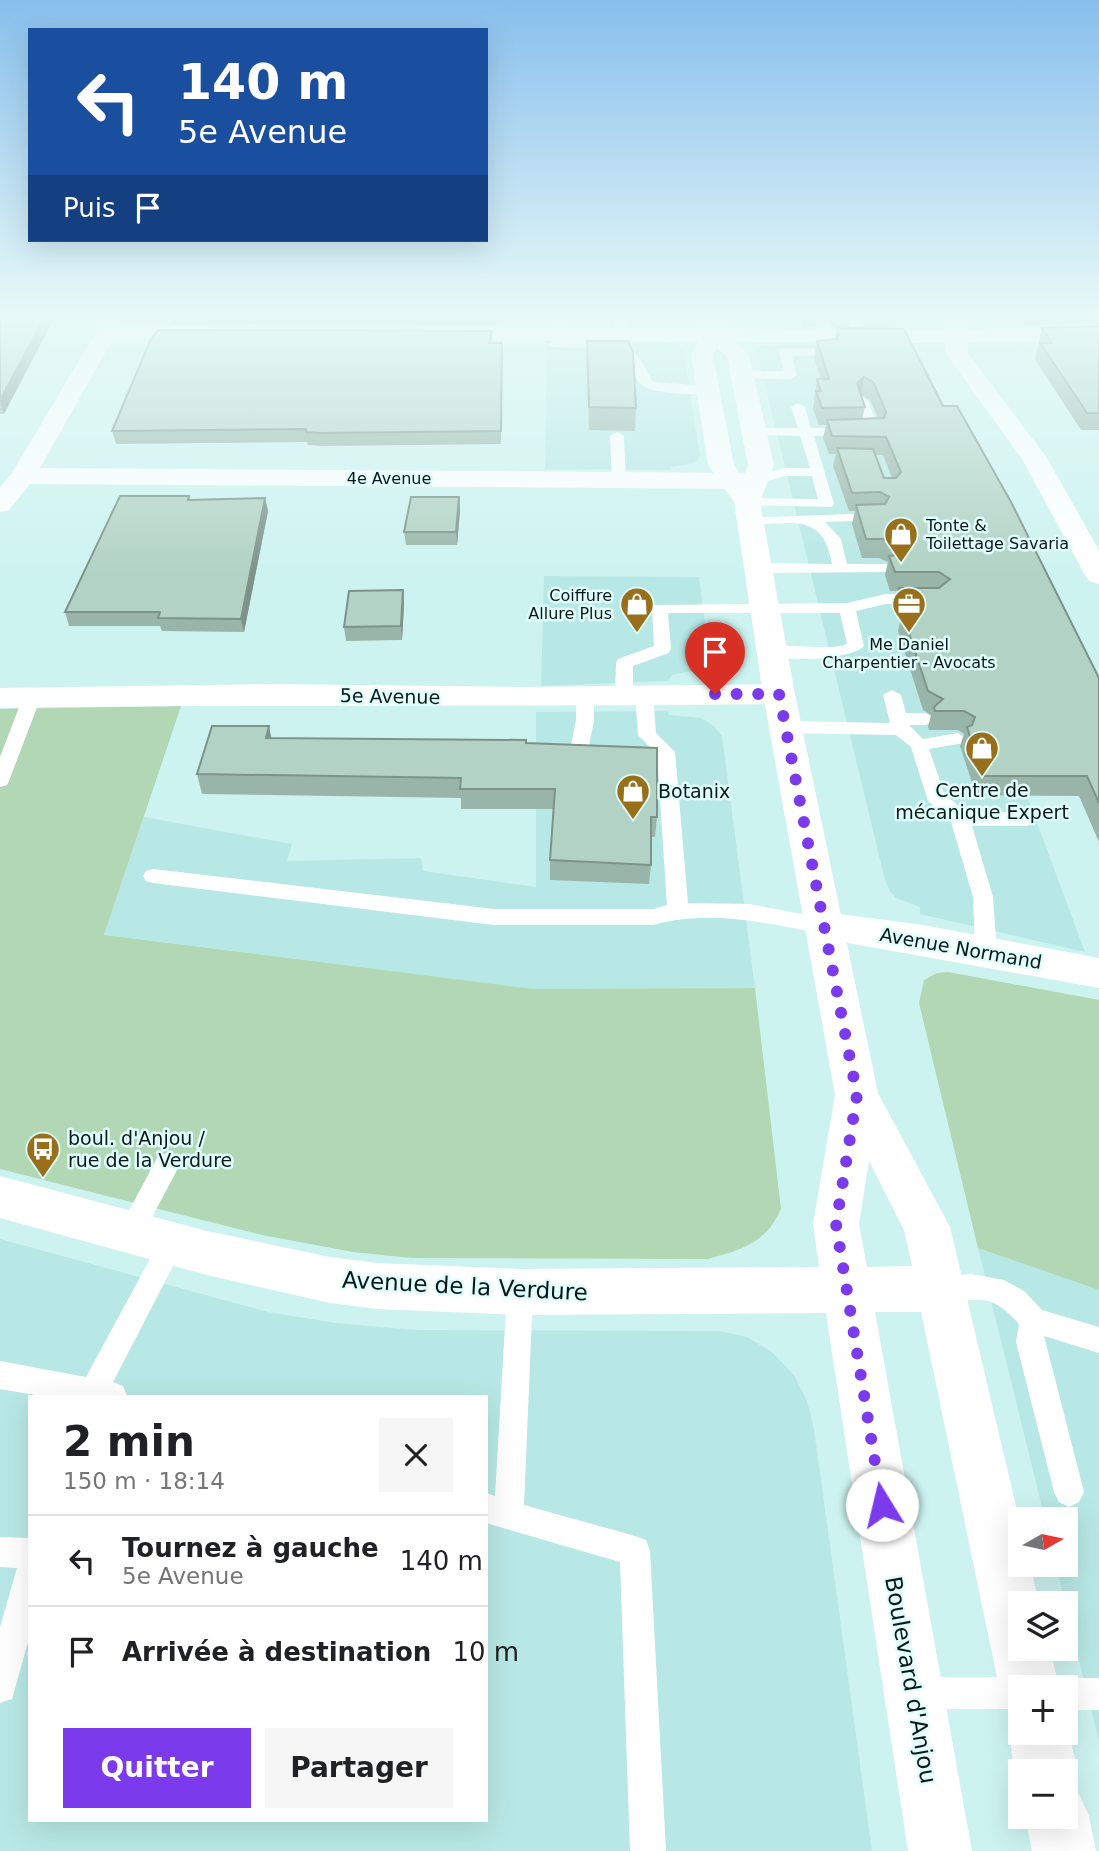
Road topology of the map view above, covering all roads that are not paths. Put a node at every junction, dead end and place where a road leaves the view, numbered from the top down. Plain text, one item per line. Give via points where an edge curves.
1 (66, 401) edge
2 (710, 401) edge
3 (748, 401) edge
4 (862, 401) edge
5 (992, 401) edge
6 (798, 407) dead end
7 (754, 431) junction
8 (806, 432) junction
9 (617, 436) edge
10 (819, 464) junction
11 (23, 476) junction
12 (619, 480) junction
13 (746, 496) junction
14 (0, 504) edge
15 (876, 517) edge
16 (810, 522) junction
17 (757, 568) junction
18 (841, 568) junction
19 (887, 569) edge
20 (1099, 575) edge
21 (934, 599) edge
22 (847, 608) junction
23 (765, 610) junction
24 (772, 652) junction
25 (779, 694) junction
26 (634, 695) junction
27 (892, 695) dead end
28 (586, 696) junction
29 (32, 697) junction
30 (0, 698) edge
31 (926, 719) edge
32 (900, 724) junction
33 (786, 727) junction
34 (958, 739) edge
35 (919, 746) junction
36 (579, 751) edge
37 (0, 781) edge
38 (960, 819) junction
39 (1026, 819) dead end
40 (153, 876) dead end
41 (678, 911) junction
42 (823, 926) junction
43 (986, 952) junction
44 (1099, 972) edge
45 (857, 1095) junction
46 (167, 1164) dead end
47 (0, 1197) edge
48 (151, 1237) junction
49 (846, 1289) junction
50 (940, 1289) junction
51 (520, 1292) junction
52 (1036, 1323) junction
53 (1099, 1340) edge
54 (0, 1375) edge
55 (99, 1395) edge
56 (1069, 1492) dead end
57 (498, 1512) edge
58 (0, 1552) edge
59 (28, 1553) edge
60 (28, 1582) edge
61 (1026, 1675) edge
62 (0, 1687) edge
63 (913, 1693) junction
64 (1008, 1693) edge
65 (1078, 1694) edge
66 (1099, 1694) edge
67 (1060, 1829) edge
68 (648, 1851) edge
69 (940, 1851) edge
70 (1065, 1851) edge

1 - 11 street
2 - 13 street, Boulevard d'Anjou via 721,465
3 - 7 street, Boulevard d'Anjou
4 - 8 lane via 873,431
5 - 20 street via 1034,458
6 - 8 lane
7 - 8 lane
7 - 13 street, Boulevard d'Anjou via 761,465
8 - 10 lane
9 - 12 lane
10 - 13 lane via 784,472
10 - 13 lane via 827,504
11 - 12 street, 4e Avenue
11 - 14 street
12 - 13 street, 4e Avenue
13 - 16 lane
13 - 17 street, Boulevard d'Anjou
15 - 16 lane
16 - 18 lane via 833,537
17 - 18 lane
17 - 23 street, Boulevard d'Anjou
18 - 19 lane
21 - 22 lane via 886,599
22 - 23 lane
22 - 24 lane via 856,646 851,650
23 - 24 street, Boulevard d'Anjou
23 - 26 lane via 660,608 663,649 625,663
24 - 25 street, Boulevard d'Anjou
25 - 26 street, 5e Avenue
25 - 33 street, Boulevard d'Anjou
26 - 28 street, 5e Avenue
26 - 41 lane via 647,735 666,752
27 - 32 lane
28 - 29 street, 5e Avenue
28 - 36 lane
29 - 30 street, 5e Avenue
29 - 37 lane
31 - 32 lane
32 - 33 lane
32 - 35 lane
33 - 42 street, Boulevard d'Anjou
34 - 35 lane
35 - 38 lane via 935,796
38 - 39 lane
38 - 43 lane via 983,897
40 - 41 lane via 494,917 653,917
41 - 42 lane via 749,912
42 - 43 street, Avenue Normand
42 - 45 street, Boulevard d'Anjou
43 - 44 street, Avenue Normand
45 - 49 street, Boulevard d'Anjou via 836,1224
45 - 50 street, Boulevard d'Anjou via 927,1227
46 - 48 lane
47 - 48 street, Avenue de la Verdure
48 - 51 street, Avenue de la Verdure via 330,1280
48 - 55 lane
49 - 50 street, Avenue de la Verdure
49 - 51 street, Avenue de la Verdure
49 - 63 street, Boulevard d'Anjou
50 - 52 lane via 988,1286 1008,1295
50 - 61 street, Boulevard d'Anjou
51 - 57 lane
52 - 53 lane
52 - 56 lane via 1030,1330 1030,1342
54 - 55 lane
57 - 68 lane via 635,1551
58 - 59 lane
60 - 62 lane
63 - 64 lane
63 - 69 street, Boulevard d'Anjou
65 - 66 lane
67 - 70 street

